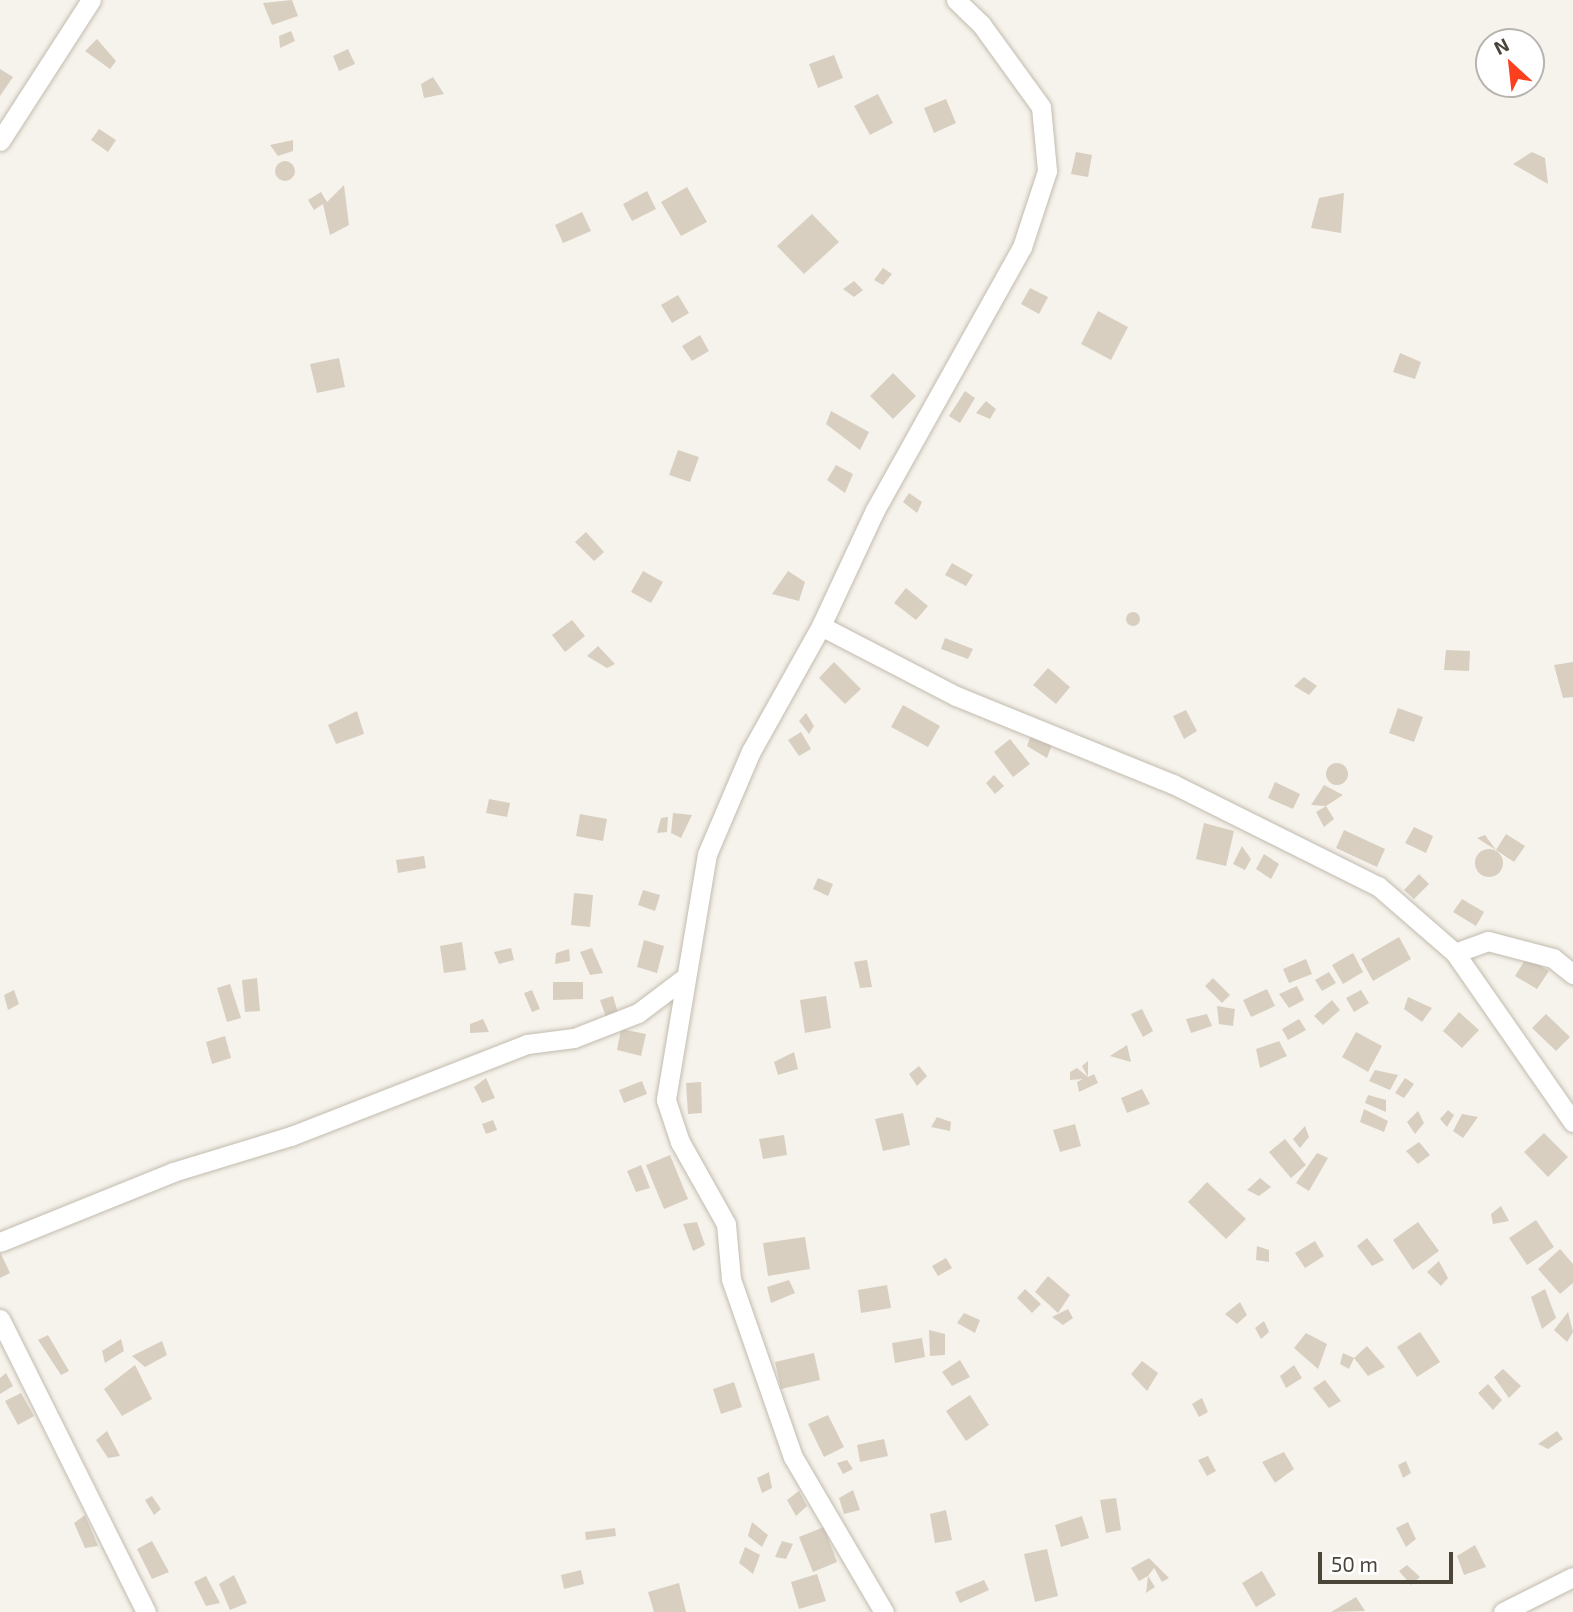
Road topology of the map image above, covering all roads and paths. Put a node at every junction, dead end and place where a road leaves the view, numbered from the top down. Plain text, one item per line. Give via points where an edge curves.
1 (91, 0) edge
2 (956, 0) edge
3 (0, 141) edge
4 (821, 626) junction
5 (1455, 953) junction
6 (1573, 975) edge
7 (683, 979) junction
8 (1573, 1122) edge
9 (0, 1242) edge
10 (0, 1319) edge
11 (1573, 1577) edge
12 (146, 1612) edge
13 (884, 1612) edge
14 (1503, 1612) edge

1 - 3 street
2 - 4 street via 981,23 1041,107 1046,171 1022,247 875,510
4 - 5 street via 956,696 1173,784 1378,887
4 - 7 street via 751,751 707,854
5 - 6 street via 1488,941 1553,958
5 - 8 street
7 - 9 street via 638,1013 574,1038 527,1044 292,1136 173,1172
7 - 13 street via 670,1110 726,1224 731,1279 793,1457
10 - 12 street
11 - 14 street

